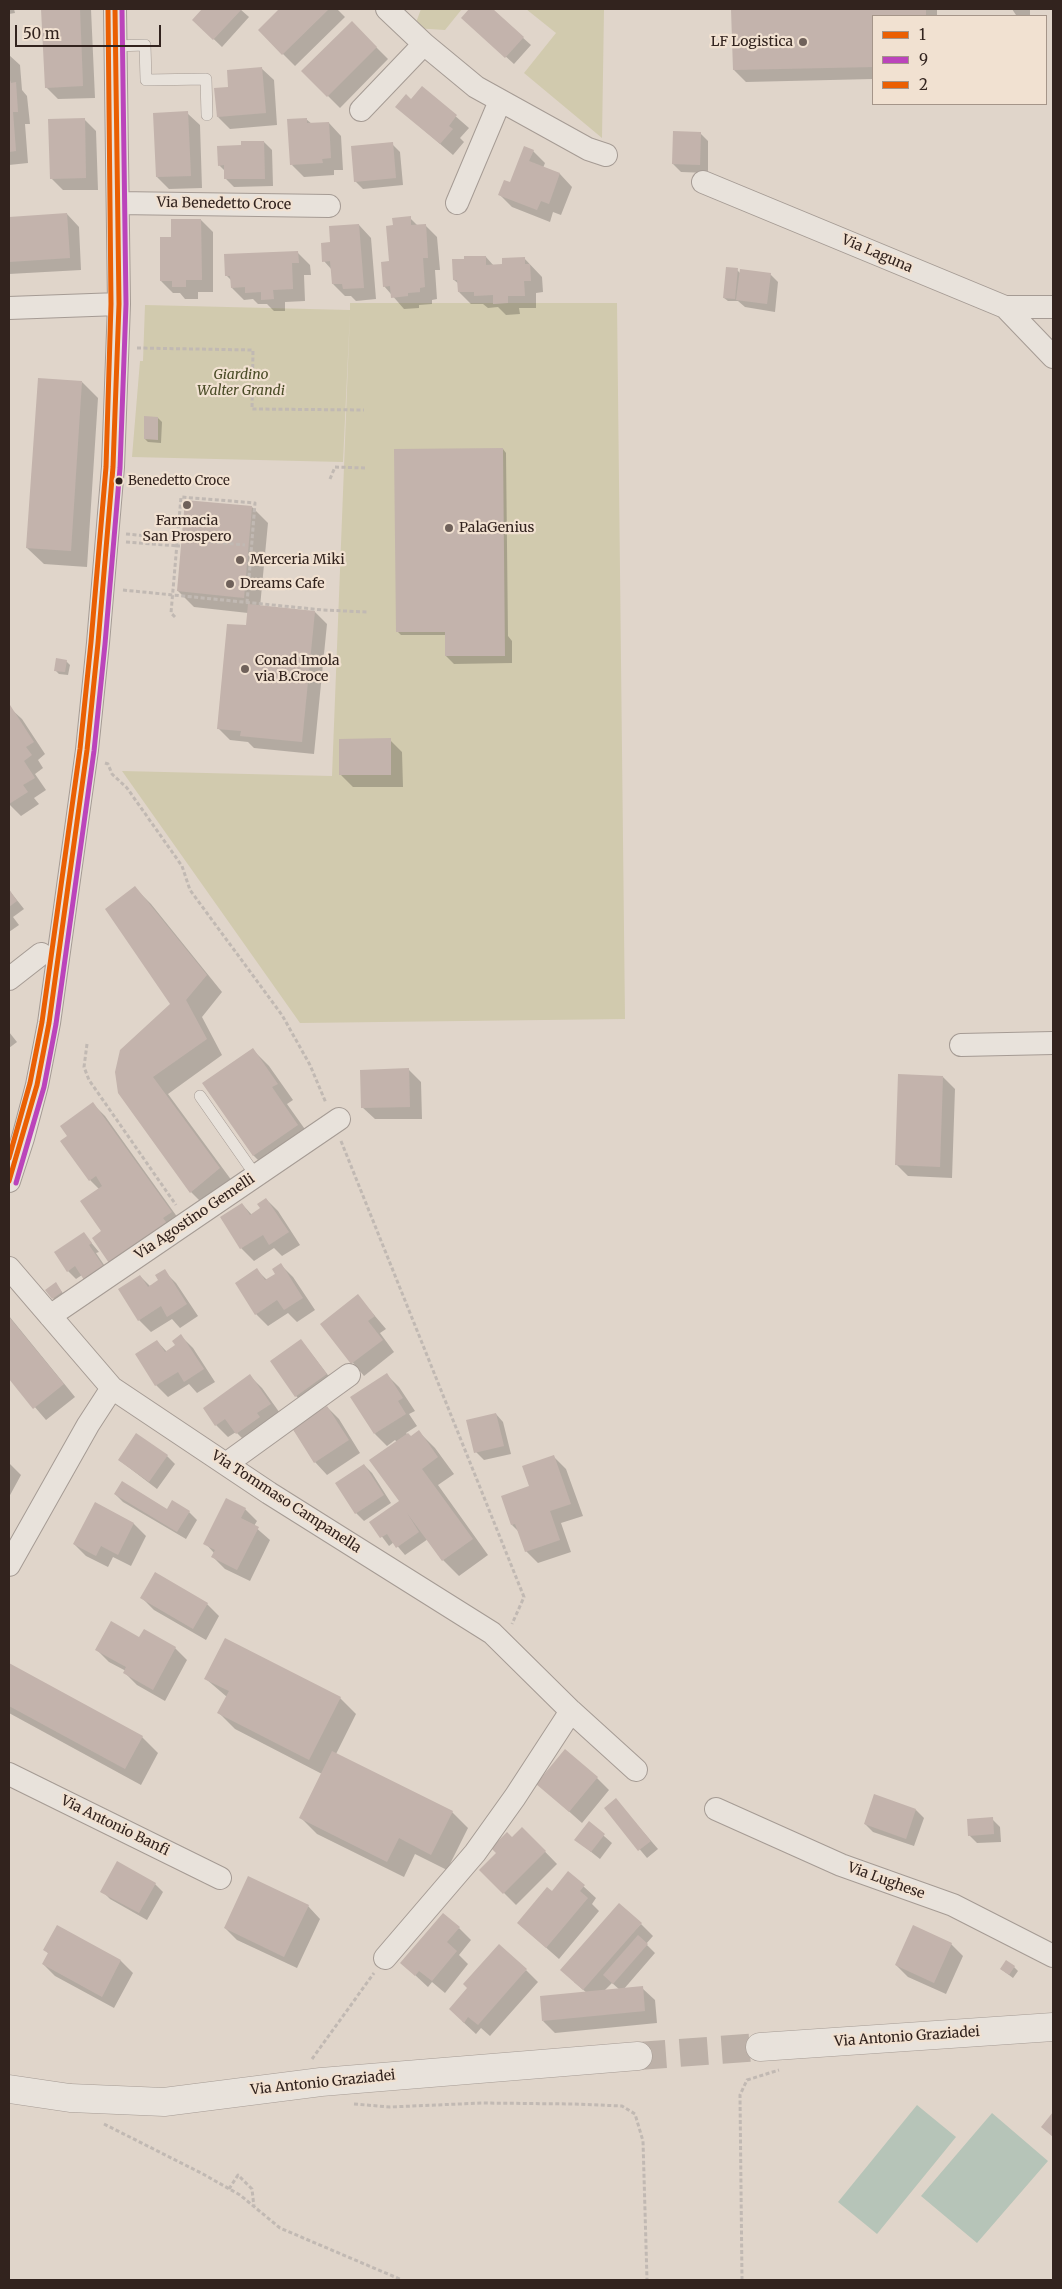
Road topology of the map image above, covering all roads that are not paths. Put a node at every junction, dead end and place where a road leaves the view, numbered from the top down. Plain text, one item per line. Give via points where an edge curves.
1 (115, 9) edge
2 (387, 9) edge
3 (424, 44) junction
4 (115, 46) junction
5 (500, 101) junction
6 (361, 110) dead end
7 (207, 114) dead end
8 (606, 155) dead end
9 (704, 182) dead end
10 (118, 203) junction
11 (458, 203) dead end
12 (329, 206) dead end
13 (119, 304) junction
14 (1005, 307) junction
15 (1053, 307) edge
16 (9, 308) edge
17 (1053, 357) edge
18 (41, 954) dead end
19 (9, 978) edge
20 (1053, 1043) edge
21 (961, 1045) dead end
22 (200, 1096) dead end
23 (336, 1121) road end
24 (256, 1176) junction
25 (9, 1181) edge
26 (12, 1268) edge
27 (50, 1316) junction
28 (349, 1375) dead end
29 (112, 1388) junction
30 (226, 1464) junction
31 (9, 1565) edge
32 (571, 1711) junction
33 (636, 1770) dead end
34 (9, 1774) edge
35 (716, 1809) dead end
36 (220, 1878) dead end
37 (1053, 1956) edge
38 (384, 1958) road end
39 (1053, 2027) edge
40 (760, 2047) tunnel mouth
41 (638, 2056) tunnel mouth
42 (9, 2089) edge

1 - 4 street
2 - 3 street
3 - 5 street via 476,87
3 - 6 street
4 - 7 lane via 146,45 146,80 206,79
4 - 10 street
5 - 8 street via 588,149
5 - 11 street
9 - 14 street, Via Laguna
10 - 12 street, Via Benedetto Croce
10 - 13 street
13 - 16 street
13 - 25 street via 113,467 87,750 49,1023 24,1138
14 - 15 street, Via Laguna
14 - 17 street
18 - 19 street
20 - 21 street
22 - 24 lane
23 - 24 street, Via Agostino Gemelli
24 - 27 street, Via Agostino Gemelli
26 - 27 street, Via Tommaso Campanella
27 - 29 street, Via Tommaso Campanella
28 - 30 street
29 - 30 street, Via Tommaso Campanella
29 - 31 street
30 - 32 street, Via Tommaso Campanella via 492,1633
32 - 33 street, Via Tommaso Campanella
32 - 38 street via 474,1853
34 - 36 street, Via Antonio Banfi
35 - 37 street, Via Lughese via 841,1866 953,1905
39 - 40 street, Via Antonio Graziadei
41 - 42 street, Via Antonio Graziadei via 291,2086 164,2102 70,2098

